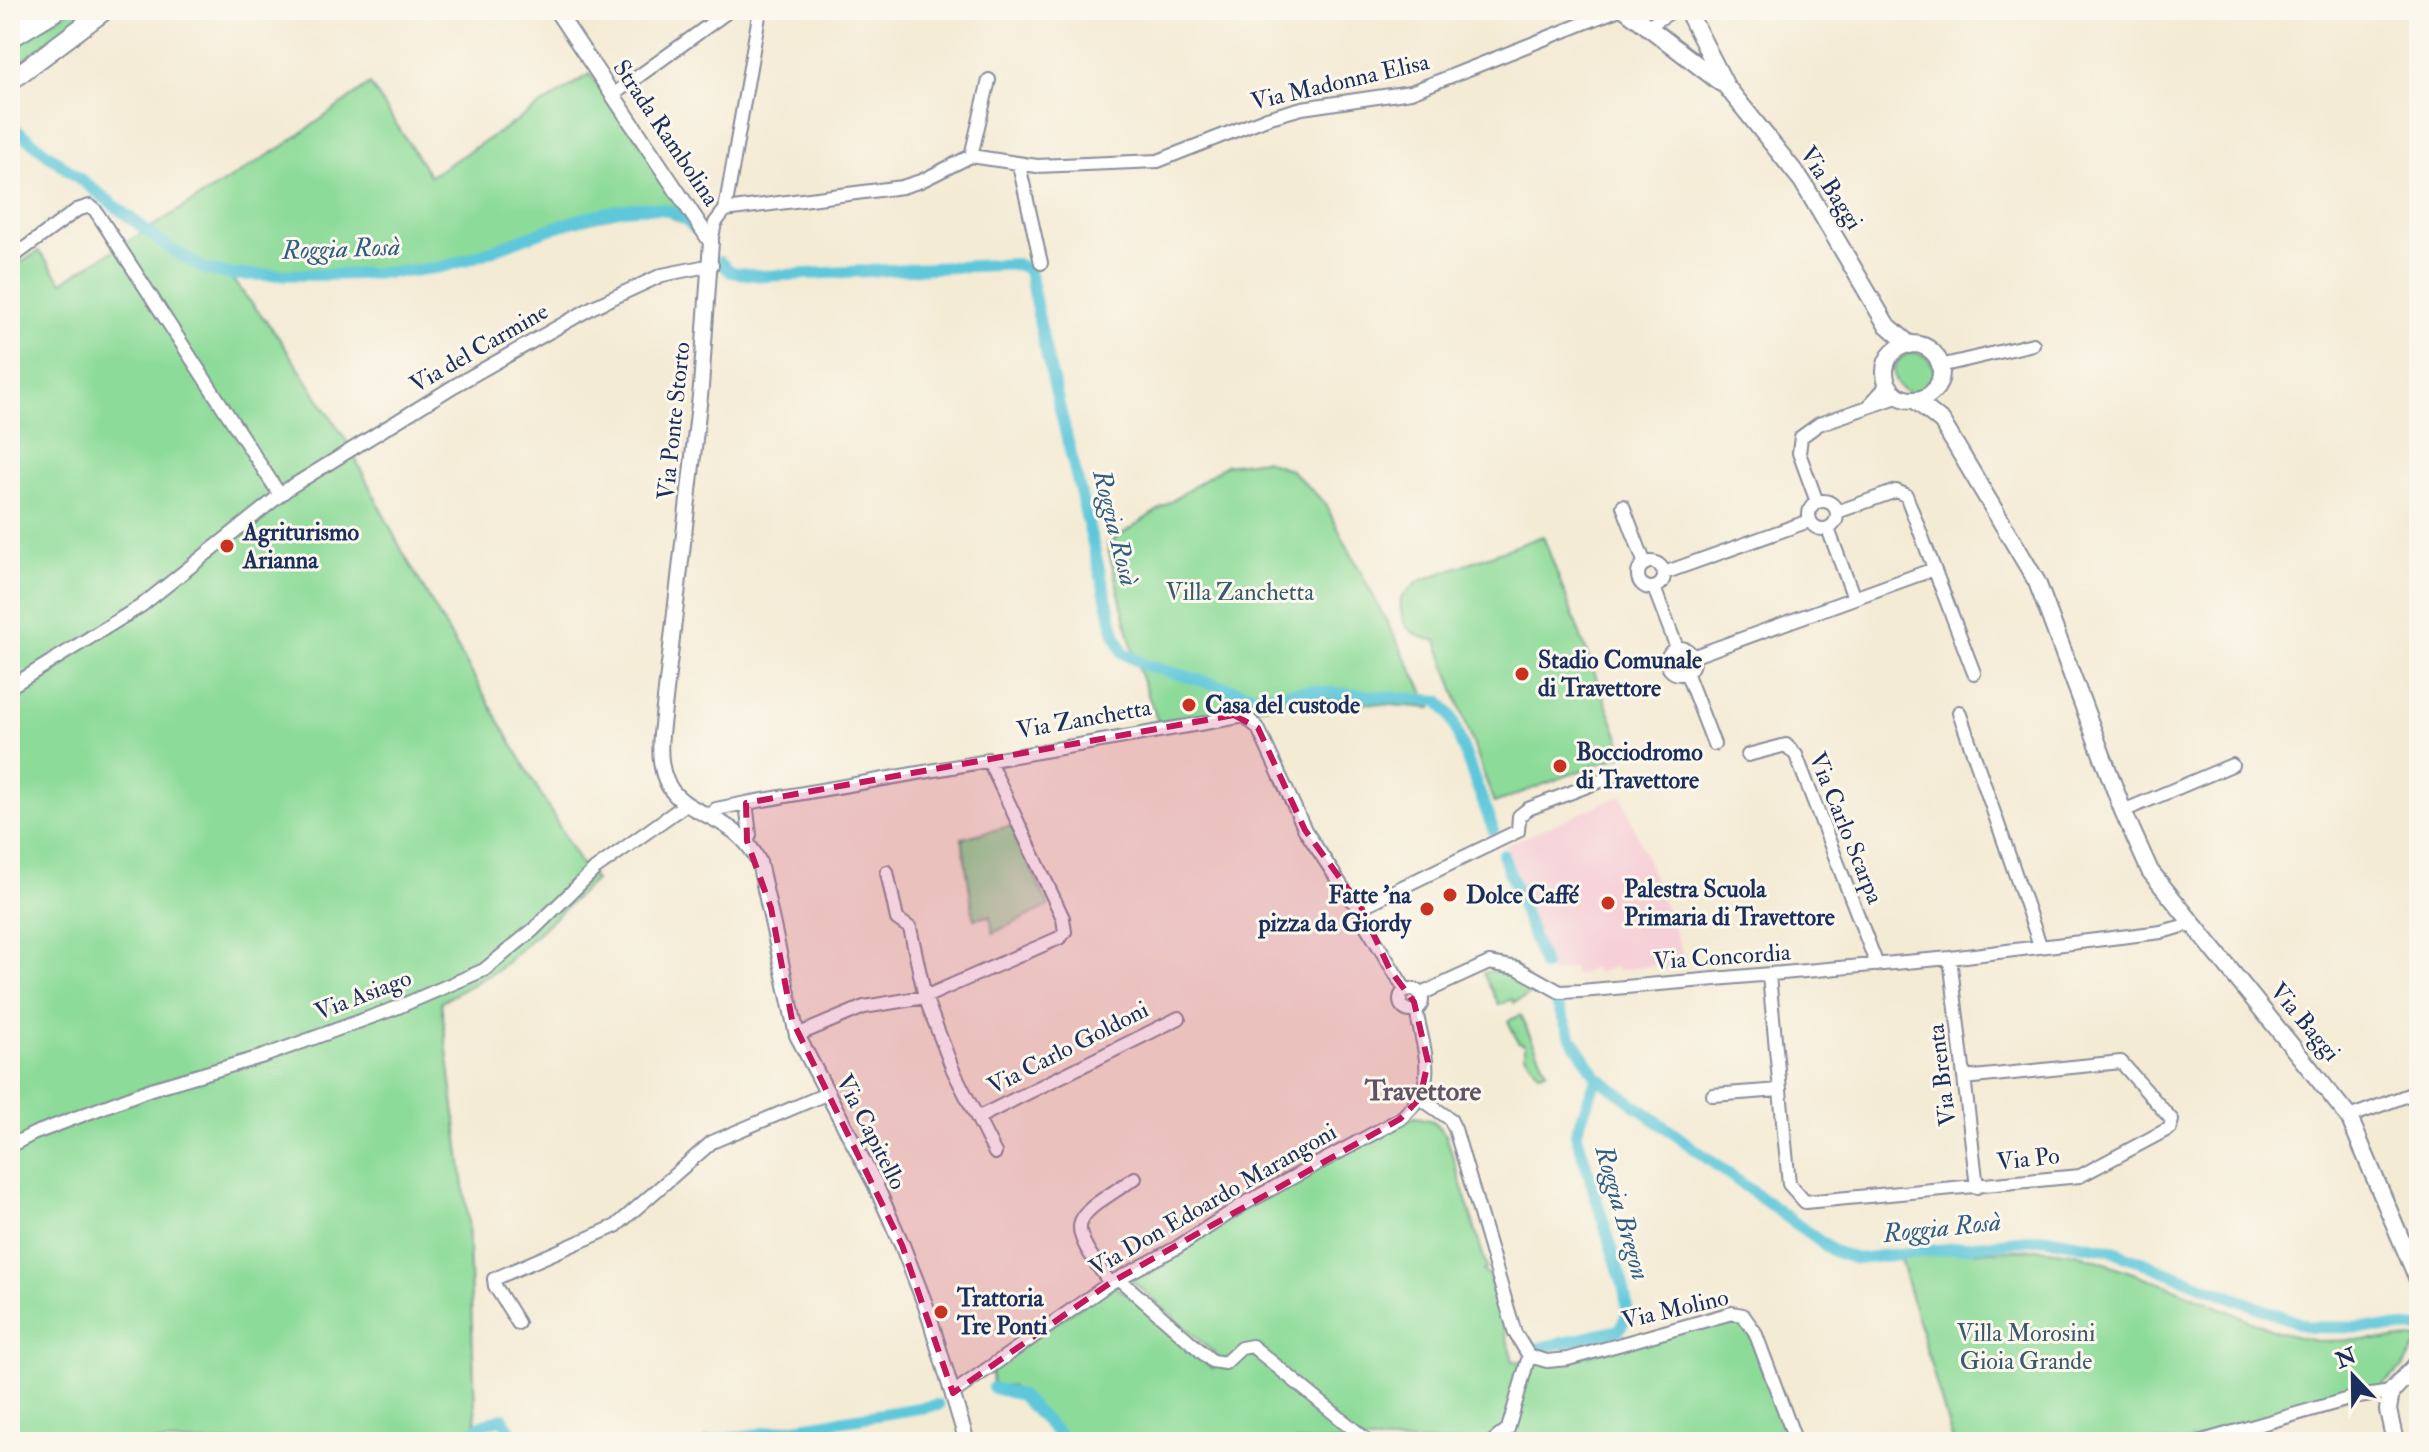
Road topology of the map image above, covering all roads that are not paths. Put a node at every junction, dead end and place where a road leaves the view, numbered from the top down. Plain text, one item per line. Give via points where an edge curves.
1 (32, 10) edge
2 (53, 10) edge
3 (105, 10) edge
4 (556, 10) edge
5 (730, 10) edge
6 (760, 10) edge
7 (1617, 10) edge
8 (1626, 10) edge
9 (1674, 10) edge
10 (1687, 10) edge
11 (10, 23) edge
12 (1646, 27) junction
13 (10, 36) edge
14 (989, 80) dead end
15 (10, 81) edge
16 (1726, 86) junction
17 (614, 94) junction
18 (971, 156) junction
19 (1019, 165) junction
20 (725, 210) junction
21 (711, 242) junction
22 (10, 259) edge
23 (1041, 263) dead end
24 (712, 265) junction
25 (1886, 324) junction
26 (2033, 344) dead end
27 (1910, 345) junction
28 (1891, 356) junction
29 (1940, 366) junction
30 (1887, 380) junction
31 (1937, 387) junction
32 (1908, 398) junction
33 (1868, 405) junction
34 (1942, 422) junction
35 (280, 495) junction
36 (1817, 502) junction
37 (1623, 506) dead end
38 (1837, 512) junction
39 (1809, 521) junction
40 (1828, 529) junction
41 (1645, 564) junction
42 (1934, 569) junction
43 (1664, 573) junction
44 (1654, 588) junction
45 (1854, 598) junction
46 (1677, 648) junction
47 (1692, 657) junction
48 (1686, 672) junction
49 (1974, 673) dead end
50 (10, 687) edge
51 (1959, 712) dead end
52 (1714, 744) dead end
53 (1748, 755) dead end
54 (988, 759) junction
55 (2232, 765) dead end
56 (1616, 775) dead end
57 (746, 803) junction
58 (685, 805) junction
59 (2123, 811) junction
60 (711, 816) junction
61 (747, 841) junction
62 (887, 872) dead end
63 (1361, 907) junction
64 (2191, 924) junction
65 (2040, 945) junction
66 (1950, 958) junction
67 (1877, 965) junction
68 (1769, 976) junction
69 (1406, 991) junction
70 (1421, 994) junction
71 (925, 997) junction
72 (1416, 1010) junction
73 (1179, 1018) dead end
74 (797, 1035) junction
75 (1964, 1078) junction
76 (1780, 1090) junction
77 (2419, 1091) edge
78 (826, 1094) junction
79 (1713, 1095) dead end
80 (1420, 1098) junction
81 (2349, 1117) junction
82 (977, 1118) junction
83 (10, 1146) edge
84 (995, 1153) dead end
85 (1135, 1178) dead end
86 (1977, 1187) junction
87 (1115, 1281) junction
88 (2419, 1282) edge
89 (518, 1323) dead end
90 (1529, 1356) junction
91 (2419, 1362) edge
92 (2391, 1392) junction
93 (953, 1393) junction
94 (1363, 1437) dead end
95 (967, 1442) edge
96 (1492, 1442) edge
97 (1796, 1442) edge
98 (2199, 1442) edge
99 (2395, 1442) edge

1 - 11 highway
2 - 13 highway
3 - 15 main road
4 - 17 street, Strada Rambolina
5 - 17 street
6 - 20 street, Via Ponte Storto
7 - 19 street, Via Madonna Elisa via 1411,92 1302,108 1158,161
8 - 12 main road, Via Baggi
9 - 12 street
10 - 16 main road, Via Baggi
12 - 16 main road, Via Baggi
14 - 18 street
16 - 25 main road, Via Baggi via 1802,181
17 - 21 street, Strada Rambolina
18 - 19 street, Via Madonna Elisa
18 - 20 street via 902,187
19 - 23 street
20 - 21 street, Via Ponte Storto
21 - 24 street, Via Ponte Storto
22 - 35 street via 77,210 95,210
24 - 35 street, Via del Carmine via 662,275 593,307
24 - 58 street, Via Ponte Storto via 659,750 669,790
25 - 27 main road, Via Baggi
25 - 28 main road, Via Baggi
26 - 29 street
27 - 28 main road
27 - 29 main road, Via Baggi via 1932,352
28 - 30 main road, Via Baggi
29 - 31 main road, Via Baggi
30 - 32 main road, Via Baggi
30 - 33 street
31 - 32 main road via 1927,396
31 - 34 main road, Via Baggi
32 - 33 street
32 - 34 main road, Via Baggi
33 - 36 street via 1801,437 1799,453
34 - 59 main road, Via Baggi via 2037,582
35 - 50 street, Via del Carmine via 141,606
36 - 38 street via 1829,502
36 - 39 street via 1808,512
37 - 41 street
38 - 40 street
38 - 42 street via 1903,491
39 - 40 street
39 - 43 street
40 - 45 street
41 - 43 street via 1658,564
41 - 44 street via 1639,581
42 - 45 street
42 - 49 street
43 - 44 street
44 - 46 street
45 - 47 street
46 - 47 street
46 - 48 street via 1669,654 1668,666
47 - 48 street
48 - 52 street
51 - 65 street
53 - 67 street, Via Carlo Scarpa via 1786,745 1796,755
54 - 57 street, Via Zanchetta
54 - 63 street, Via Zanchetta via 1245,716 1258,728 1305,830
54 - 71 street via 1065,932
55 - 59 street
56 - 63 street via 1528,809 1519,816 1518,831
57 - 60 street, Via Zanchetta via 716,809
57 - 61 street, Via Capitello
58 - 60 street
58 - 83 street, Via Asiago via 595,869 484,970 396,1008 264,1056 151,1089
59 - 64 main road, Via Baggi via 2150,871
60 - 61 street
61 - 74 street, Via Capitello via 759,862
62 - 71 street, Via Carlo Goldoni via 897,919 910,928
63 - 69 street, Via Zanchetta via 1362,919
64 - 65 street, Via Concordia
64 - 81 main road, Via Baggi
65 - 66 street, Via Concordia
66 - 67 street, Via Concordia
66 - 75 street, Via Brenta
67 - 68 street, Via Concordia
68 - 70 street, Via Concordia via 1560,992 1517,968 1489,963
68 - 76 street, Via Po
69 - 70 street
69 - 72 street via 1402,1006
70 - 72 street
71 - 74 street via 871,1004
71 - 82 street, Via Carlo Goldoni
72 - 80 street via 1428,1062
73 - 82 street, Via Carlo Goldoni
74 - 78 street, Via Capitello
75 - 86 street, Via Brenta
75 - 86 street, Via Po via 2121,1062 2172,1120 2170,1128 2080,1176
76 - 79 street
76 - 86 street, Via Po via 1789,1184 1805,1202
77 - 81 street
78 - 89 street via 712,1142 616,1226 494,1279
78 - 93 street, Via Capitello via 902,1245
80 - 87 street, Via Don Edoardo Marangoni via 1400,1119
80 - 90 street via 1450,1119 1455,1129 1515,1333
81 - 88 main road, Via Baggi
82 - 84 street, Via Carlo Goldoni
85 - 87 street via 1081,1215 1077,1230 1084,1247
87 - 93 street, Via Don Edoardo Marangoni
87 - 94 street via 1212,1361 1225,1363 1241,1348 1252,1346
90 - 96 street via 1508,1429
90 - 97 street, Via Molino via 1568,1359 1732,1313 1743,1315 1755,1332
91 - 92 main road
92 - 98 street via 2352,1398
92 - 99 main road via 2388,1410
93 - 95 street, Via Capitello

